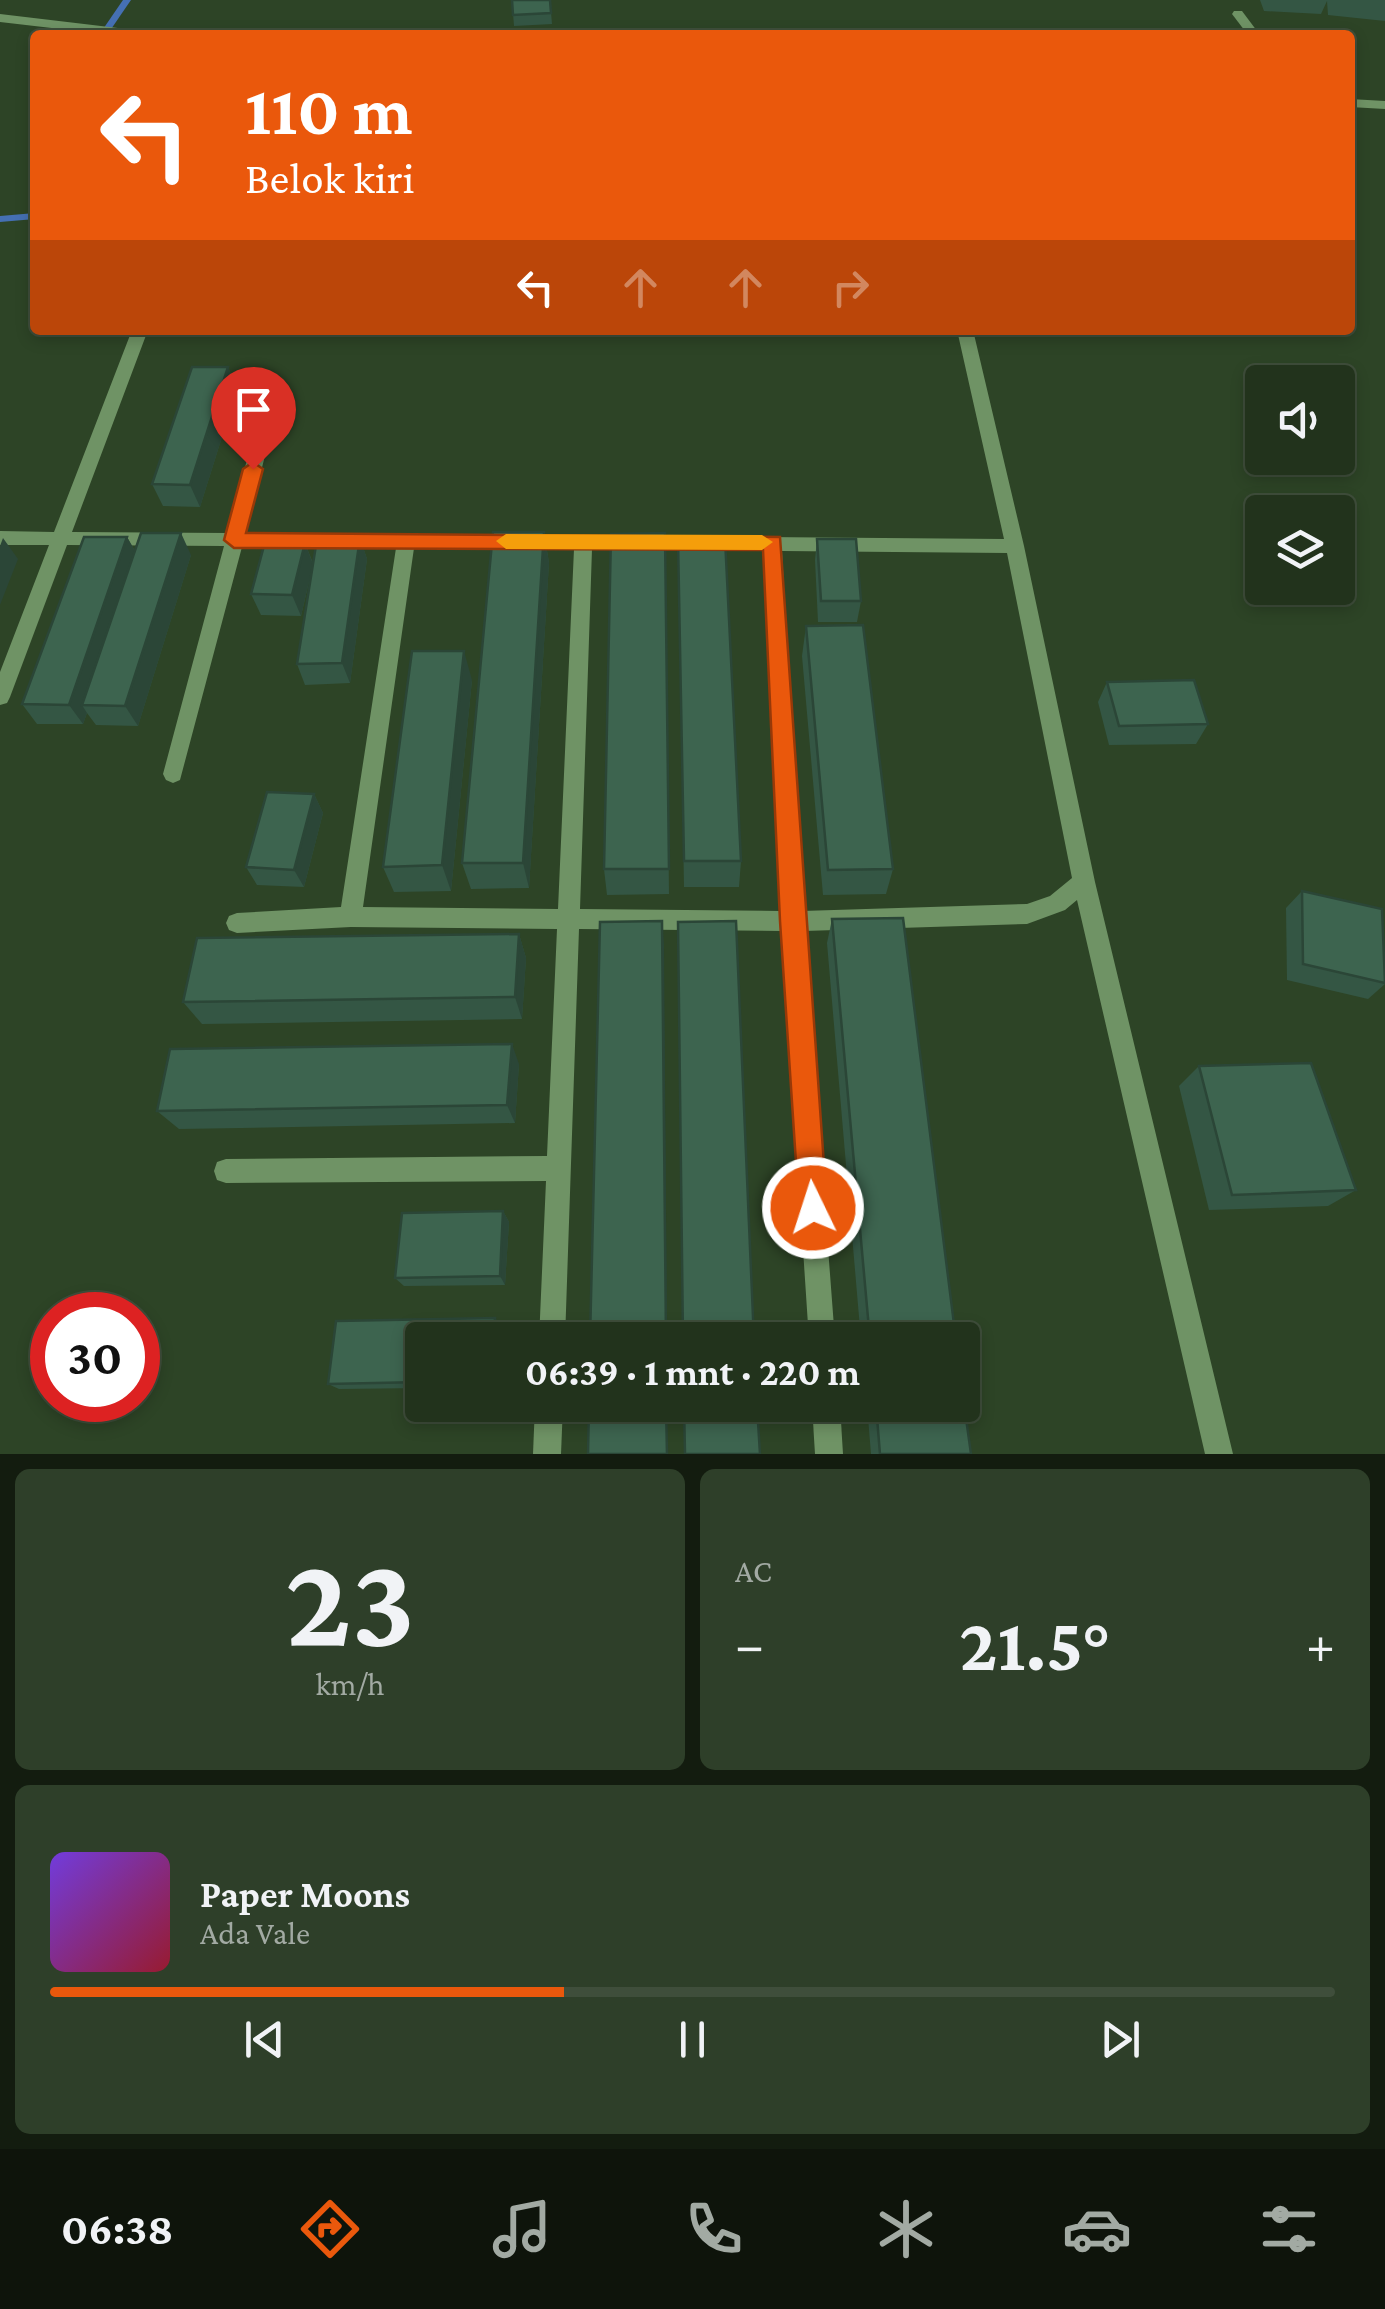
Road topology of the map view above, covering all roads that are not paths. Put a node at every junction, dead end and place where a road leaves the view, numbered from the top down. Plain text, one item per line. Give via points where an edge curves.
1 (1238, 14) dead end
2 (0, 18) edge
3 (101, 30) edge
4 (1250, 30) edge
5 (1355, 103) edge
6 (1385, 105) edge
7 (138, 335) edge
8 (966, 335) edge
9 (272, 398) dead end
10 (0, 538) edge
11 (60, 539) junction
12 (234, 540) junction
13 (406, 540) junction
14 (584, 542) junction
15 (773, 542) junction
16 (1015, 546) junction
17 (0, 697) edge
18 (173, 774) dead end
19 (1084, 882) junction
20 (351, 917) junction
21 (570, 918) junction
22 (792, 921) junction
23 (237, 923) dead end
24 (560, 1168) junction
25 (226, 1171) dead end
26 (553, 1322) edge
27 (821, 1322) edge
28 (548, 1422) edge
29 (827, 1422) edge
30 (547, 1454) edge
31 (829, 1454) edge
32 (1219, 1454) edge

1 - 4 street
2 - 3 street
5 - 6 street
7 - 11 street
8 - 16 street
9 - 12 street
10 - 11 street
11 - 12 street
11 - 17 street
12 - 13 street
12 - 18 street
13 - 14 street
13 - 20 street
14 - 15 street
14 - 21 street
15 - 16 street
15 - 22 street
16 - 19 street
19 - 22 street via 1027,914
19 - 32 street
20 - 21 street
20 - 23 street
21 - 22 street
21 - 24 street
22 - 27 street
24 - 25 street
24 - 26 street
28 - 30 street
29 - 31 street

